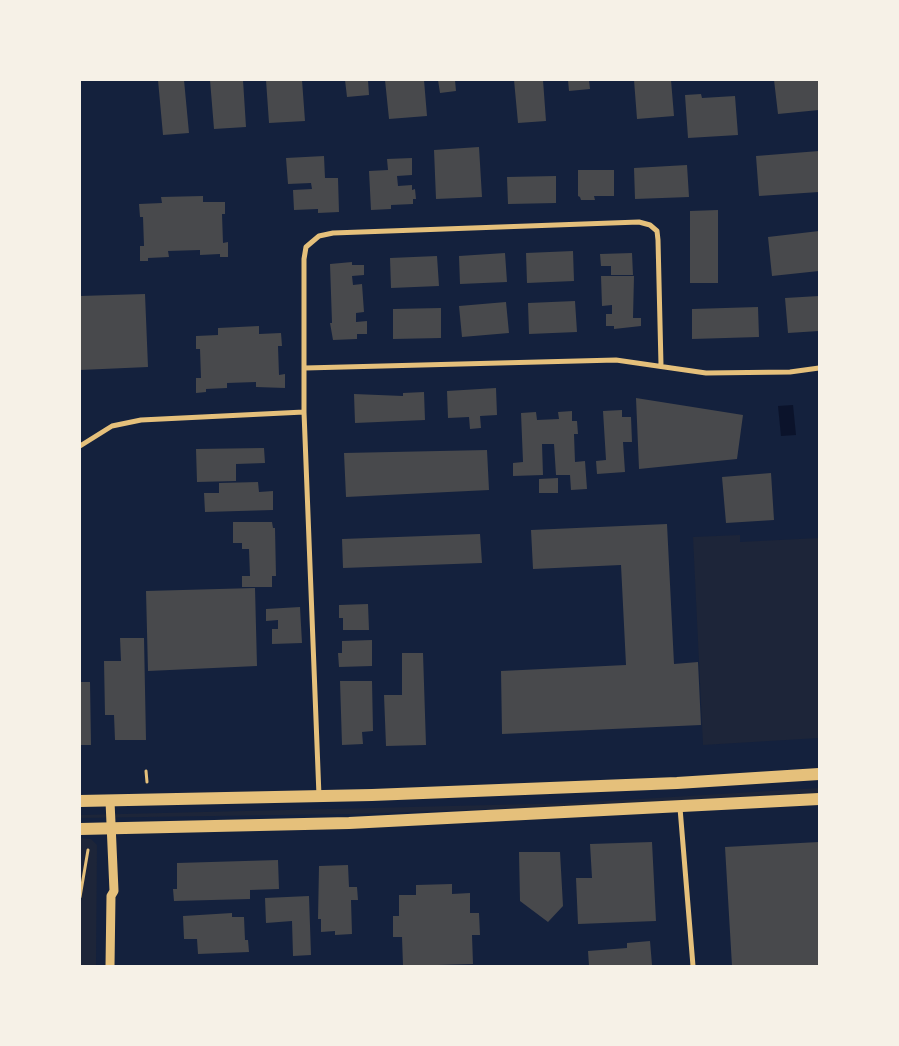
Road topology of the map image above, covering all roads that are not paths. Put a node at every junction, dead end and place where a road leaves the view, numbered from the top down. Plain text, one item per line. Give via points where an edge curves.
1 (661, 366) junction
2 (305, 368) junction
3 (819, 368) edge
4 (304, 412) junction
5 (80, 446) edge
6 (819, 774) edge
7 (319, 796) junction
8 (819, 800) edge
9 (80, 801) edge
10 (110, 801) junction
11 (680, 808) junction
12 (111, 828) junction
13 (80, 829) edge
14 (110, 966) edge
15 (693, 966) edge

1 - 2 street via 616,360
1 - 2 street via 657,231 639,222 326,233 311,241 304,259
1 - 3 street via 706,373 790,372
2 - 4 street
4 - 5 street via 141,420 112,426
4 - 7 street
6 - 7 main road via 677,783
7 - 10 main road
8 - 11 main road
9 - 10 main road
10 - 12 street
11 - 12 main road
11 - 15 street
12 - 13 main road
12 - 14 street via 114,891 111,896

